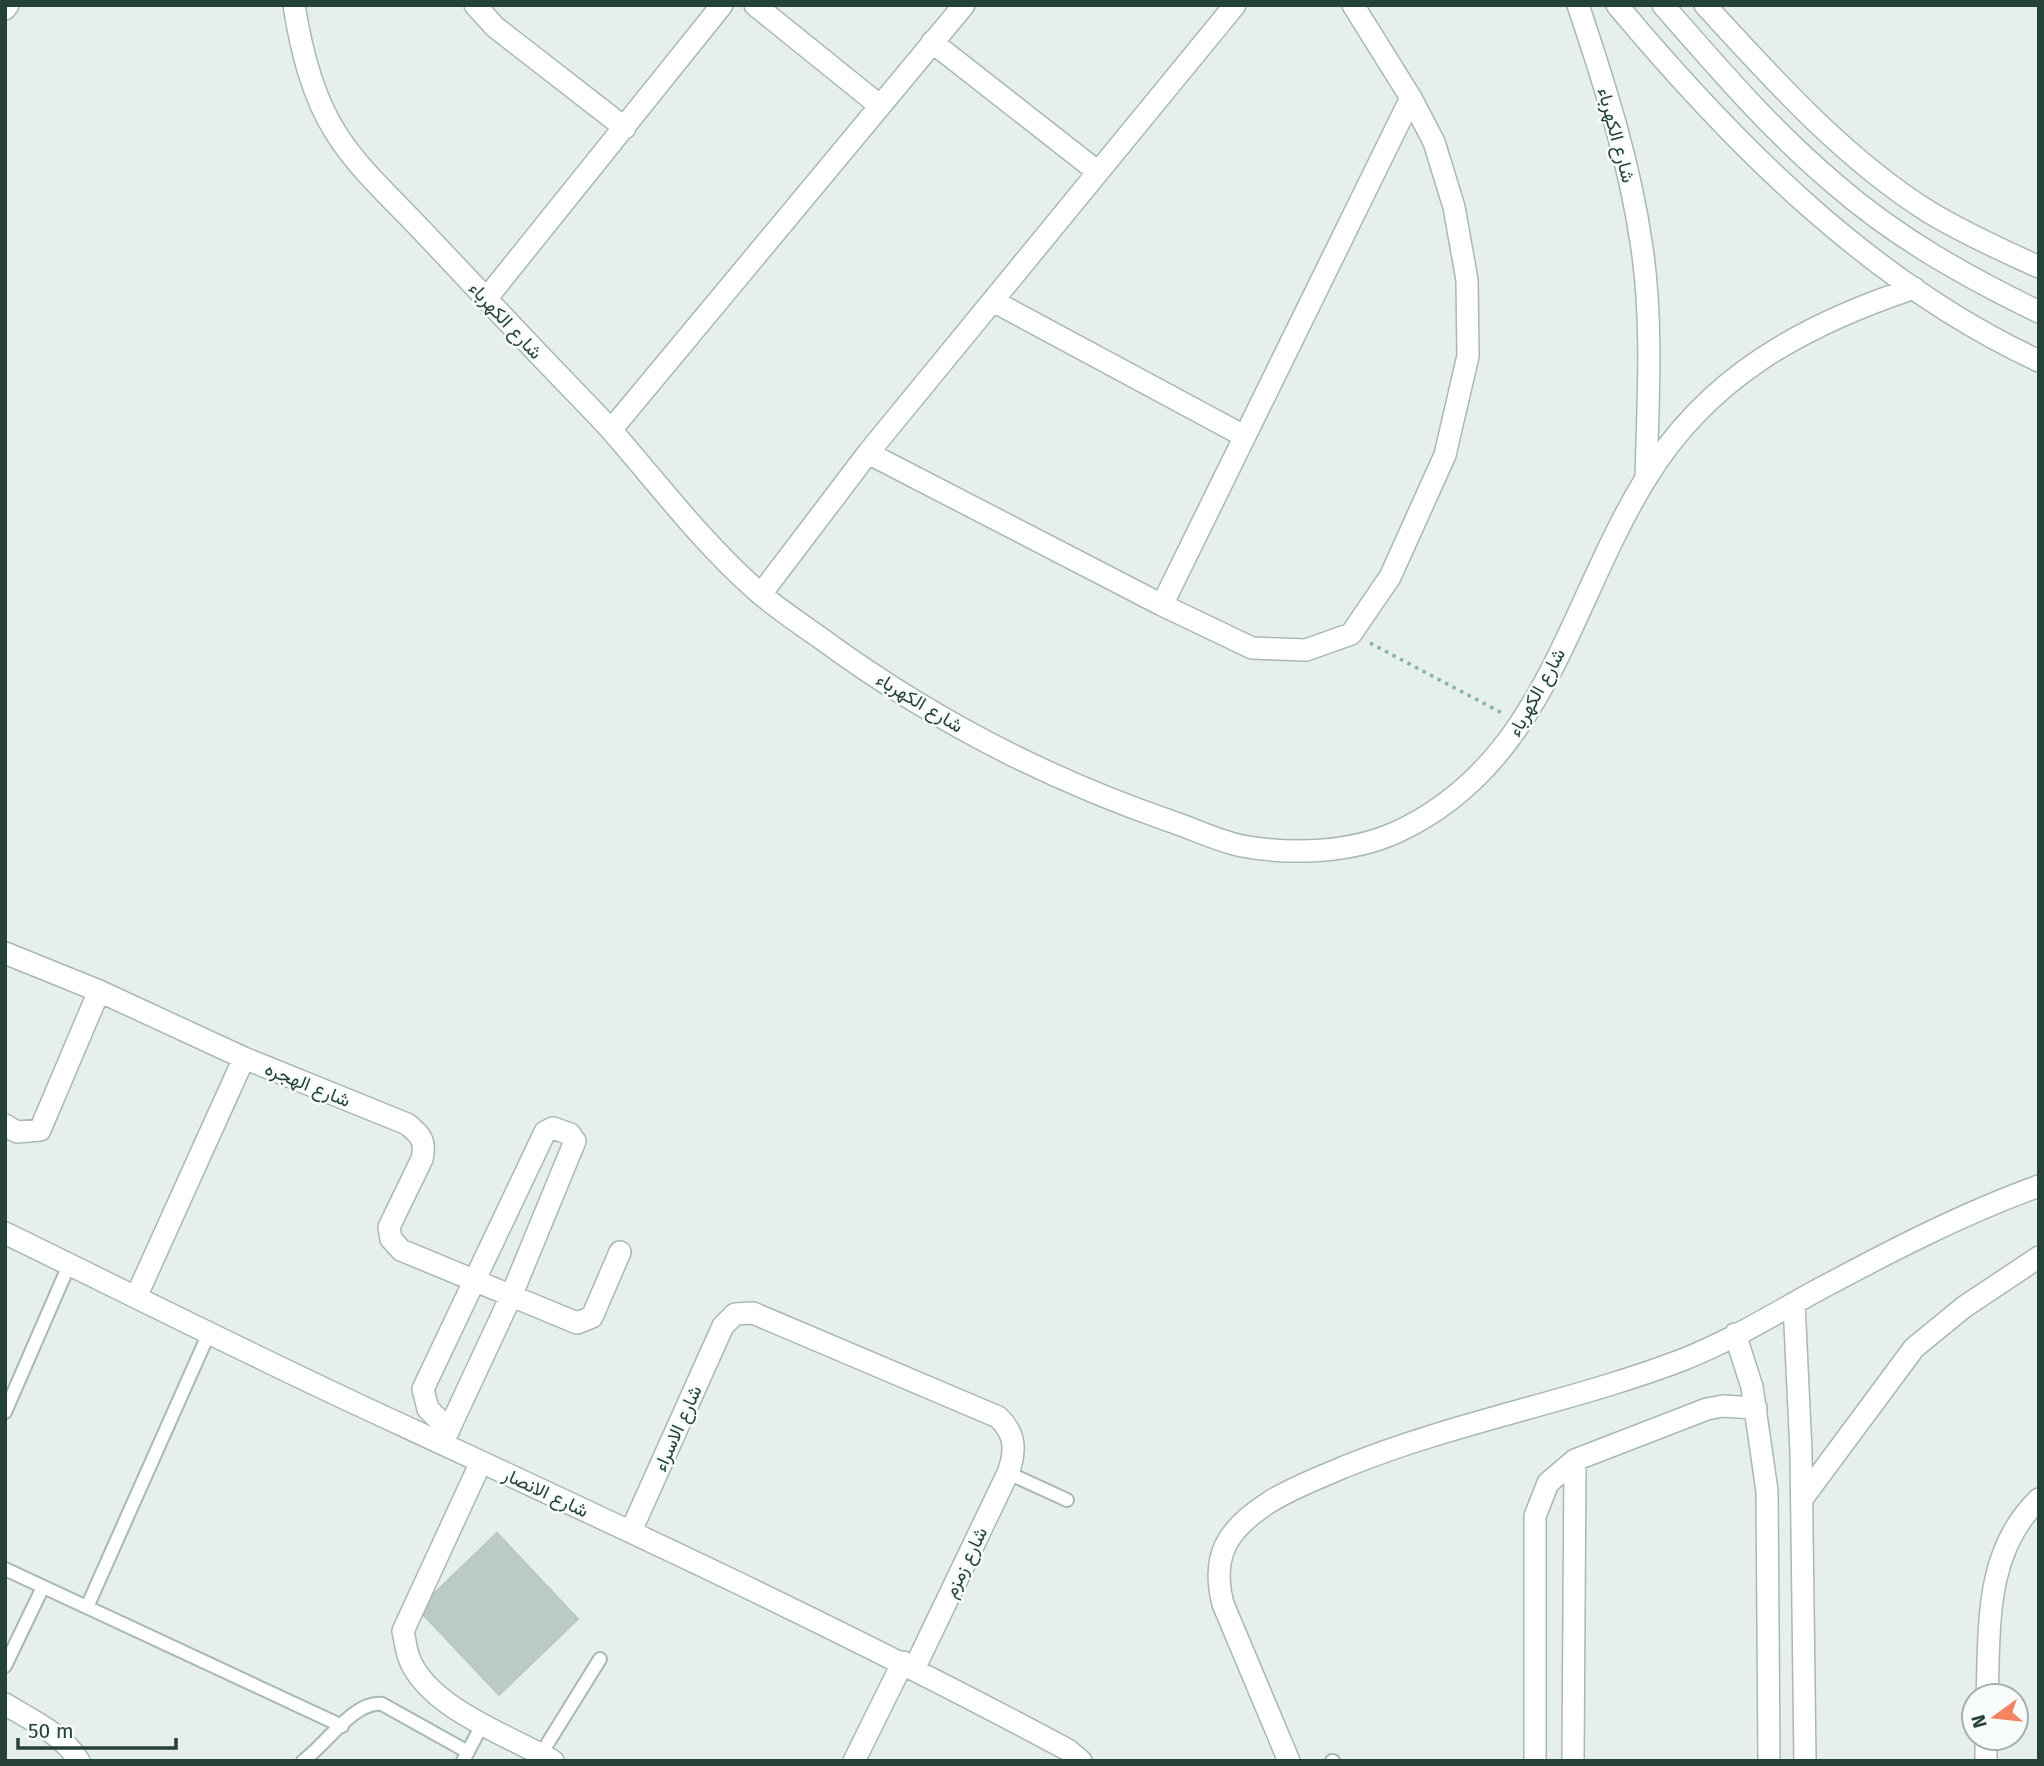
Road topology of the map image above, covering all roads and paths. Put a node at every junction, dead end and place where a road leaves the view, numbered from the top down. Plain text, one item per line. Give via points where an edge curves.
1 (294, 5) edge
2 (475, 5) edge
3 (722, 5) edge
4 (755, 5) edge
5 (964, 5) edge
6 (1235, 5) edge
7 (1353, 5) edge
8 (1578, 5) edge
9 (1617, 5) edge
10 (1663, 5) edge
11 (1705, 5) edge
12 (932, 42) junction
13 (1411, 98) junction
14 (879, 104) junction
15 (625, 128) junction
16 (1098, 173) junction
17 (2039, 267) edge
18 (1914, 288) junction
19 (486, 299) junction
20 (993, 301) junction
21 (2039, 312) edge
22 (2039, 361) edge
23 (611, 430) junction
24 (1244, 436) junction
25 (868, 453) junction
26 (1646, 477) junction
27 (761, 594) junction
28 (1162, 605) junction
29 (1351, 634) junction
30 (1523, 724) junction
31 (6, 956) edge
32 (99, 991) junction
33 (244, 1058) junction
34 (5, 1125) edge
35 (2039, 1186) edge
36 (5, 1233) edge
37 (620, 1252) dead end
38 (2039, 1257) edge
39 (69, 1265) junction
40 (474, 1282) junction
41 (512, 1294) junction
42 (136, 1297) junction
43 (1794, 1303) junction
44 (209, 1333) junction
45 (1735, 1335) junction
46 (1756, 1408) junction
47 (5, 1412) edge
48 (446, 1436) junction
49 (1574, 1460) junction
50 (481, 1462) junction
51 (1011, 1465) junction
52 (1801, 1499) junction
53 (2039, 1499) edge
54 (1066, 1500) dead end
55 (632, 1531) junction
56 (5, 1569) edge
57 (43, 1587) junction
58 (87, 1607) junction
59 (600, 1659) dead end
60 (909, 1665) junction
61 (5, 1666) edge
62 (1988, 1682) edge
63 (5, 1704) edge
64 (483, 1723) junction
65 (342, 1726) junction
66 (466, 1756) edge
67 (547, 1757) edge
68 (79, 1761) edge
69 (303, 1761) edge
70 (854, 1761) edge
71 (1081, 1761) edge
72 (1289, 1761) edge
73 (1535, 1761) edge
74 (1573, 1761) edge
75 (1769, 1761) edge
76 (1805, 1761) edge

1 - 19 street, شارع الكهرباء via 310,76 336,133 374,181
2 - 15 street via 495,27
3 - 15 street
4 - 14 street
5 - 12 street
6 - 16 street
7 - 13 street
8 - 26 street, شارع الكهرباء via 1622,139 1643,250 1649,360
9 - 18 street via 1742,142 1853,242
10 - 21 street via 1771,126 1838,187 1912,243
11 - 17 street via 1780,87 1857,159 1927,211
12 - 14 street
12 - 16 street
13 - 24 street
13 - 29 street via 1434,142 1454,207 1467,280 1468,356 1445,455 1390,577
14 - 23 street
15 - 19 street
16 - 20 street
18 - 22 street
18 - 26 street, شارع الكهرباء via 1806,331 1737,373
19 - 23 street, شارع الكهرباء
20 - 24 street
20 - 25 street
23 - 27 street, شارع الكهرباء via 672,505
24 - 28 street
25 - 27 street
25 - 28 street
26 - 30 street, شارع الكهرباء
27 - 30 street, شارع الكهرباء via 860,667 950,722 1117,803 1241,845 1307,850 1367,844 1401,830 1450,801 1492,762
28 - 29 street via 1252,648 1306,650
29 - 30 path
31 - 32 street, شارع الهجره
32 - 33 street, شارع الهجره
32 - 34 street via 40,1130 17,1132
33 - 40 street, شارع الهجره via 407,1124 419,1133 425,1147 422,1159 389,1227 391,1239 401,1250
33 - 42 street
35 - 43 street via 1872,1261
36 - 39 street, شارع الانصار
37 - 41 street via 592,1317 577,1323
38 - 52 street via 1964,1307 1914,1348
39 - 42 street, شارع الانصار
39 - 47 lane
40 - 41 street
40 - 41 street via 545,1132 553,1128 575,1141
40 - 48 street via 423,1389 428,1409
41 - 48 street
42 - 44 street, شارع الانصار
43 - 45 street
43 - 52 street
44 - 48 street, شارع الانصار
44 - 58 lane
45 - 46 street
45 - 72 street via 1684,1359 1367,1458 1267,1503 1240,1525 1225,1544 1217,1581
46 - 49 street via 1707,1409
46 - 75 street via 1767,1492
48 - 50 street, شارع الانصار
49 - 73 street via 1548,1483 1535,1516
49 - 74 street
50 - 55 street, شارع الانصار
50 - 64 street via 403,1632 409,1659 425,1683 452,1707
51 - 54 lane
51 - 55 street, شارع الاسراء via 1013,1438 998,1417 753,1313 735,1314 723,1326
51 - 60 street, شارع زمزم
52 - 76 street
53 - 62 street via 2014,1528 2001,1553 1991,1598
55 - 60 street, شارع الانصار
56 - 57 lane
57 - 58 lane
57 - 61 lane
58 - 65 lane
59 - 67 lane
60 - 70 street, شارع زمزم
60 - 71 street, شارع الانصار
63 - 68 street via 56,1736
64 - 66 lane
64 - 67 street
65 - 66 lane via 366,1705 382,1704
65 - 69 lane

